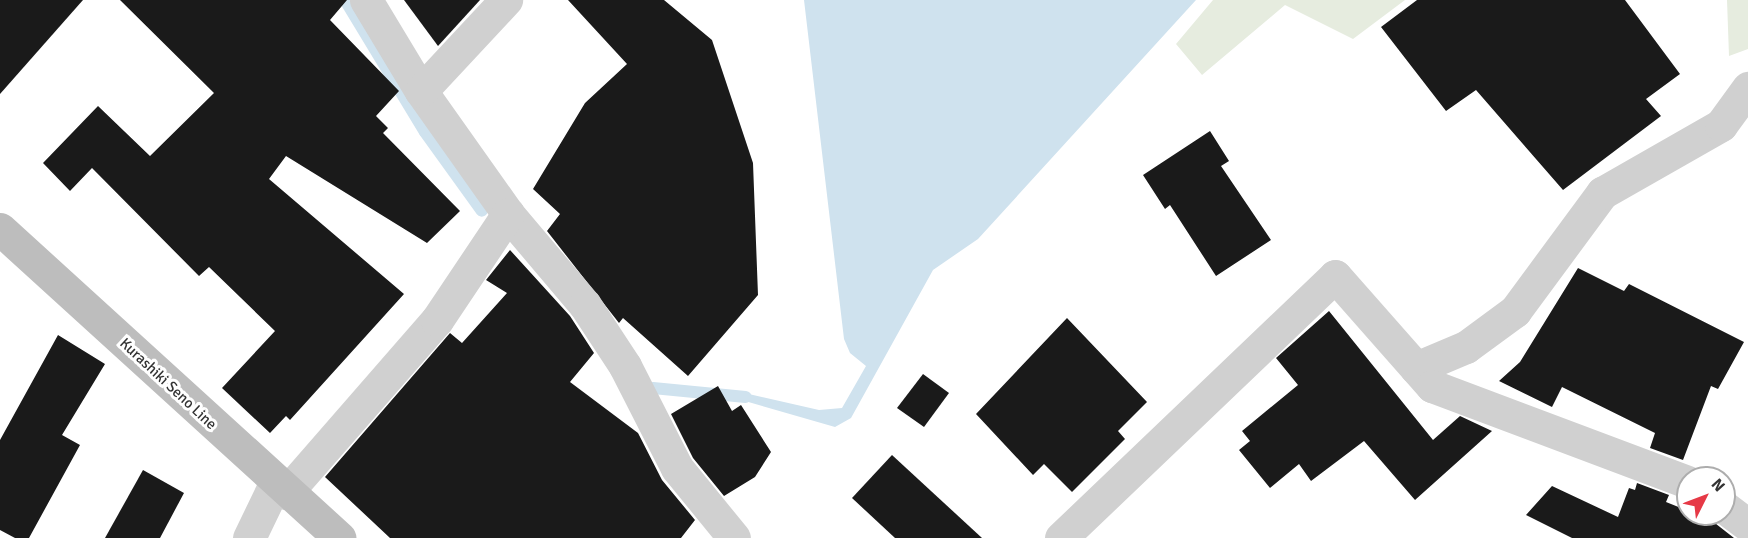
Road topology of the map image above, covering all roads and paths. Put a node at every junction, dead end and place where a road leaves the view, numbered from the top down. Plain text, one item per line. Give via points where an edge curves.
1 (366, 0) edge
2 (506, 0) edge
3 (1748, 88) edge
4 (421, 91) junction
5 (508, 214) junction
6 (0, 229) edge
7 (1416, 368) junction
8 (1676, 478) edge
9 (281, 488) junction
10 (249, 538) edge
11 (339, 538) edge
12 (734, 538) edge
13 (1061, 538) edge

1 - 4 street
2 - 4 street
3 - 7 street via 1721,125 1602,193 1515,311 1466,347
4 - 5 street
5 - 9 street via 430,329
5 - 12 street via 585,305 625,366 677,468
6 - 9 main road, Kurashiki Seno Line
7 - 8 street via 1432,386
7 - 13 street via 1335,276
9 - 10 street
9 - 11 main road, Kurashiki Seno Line

